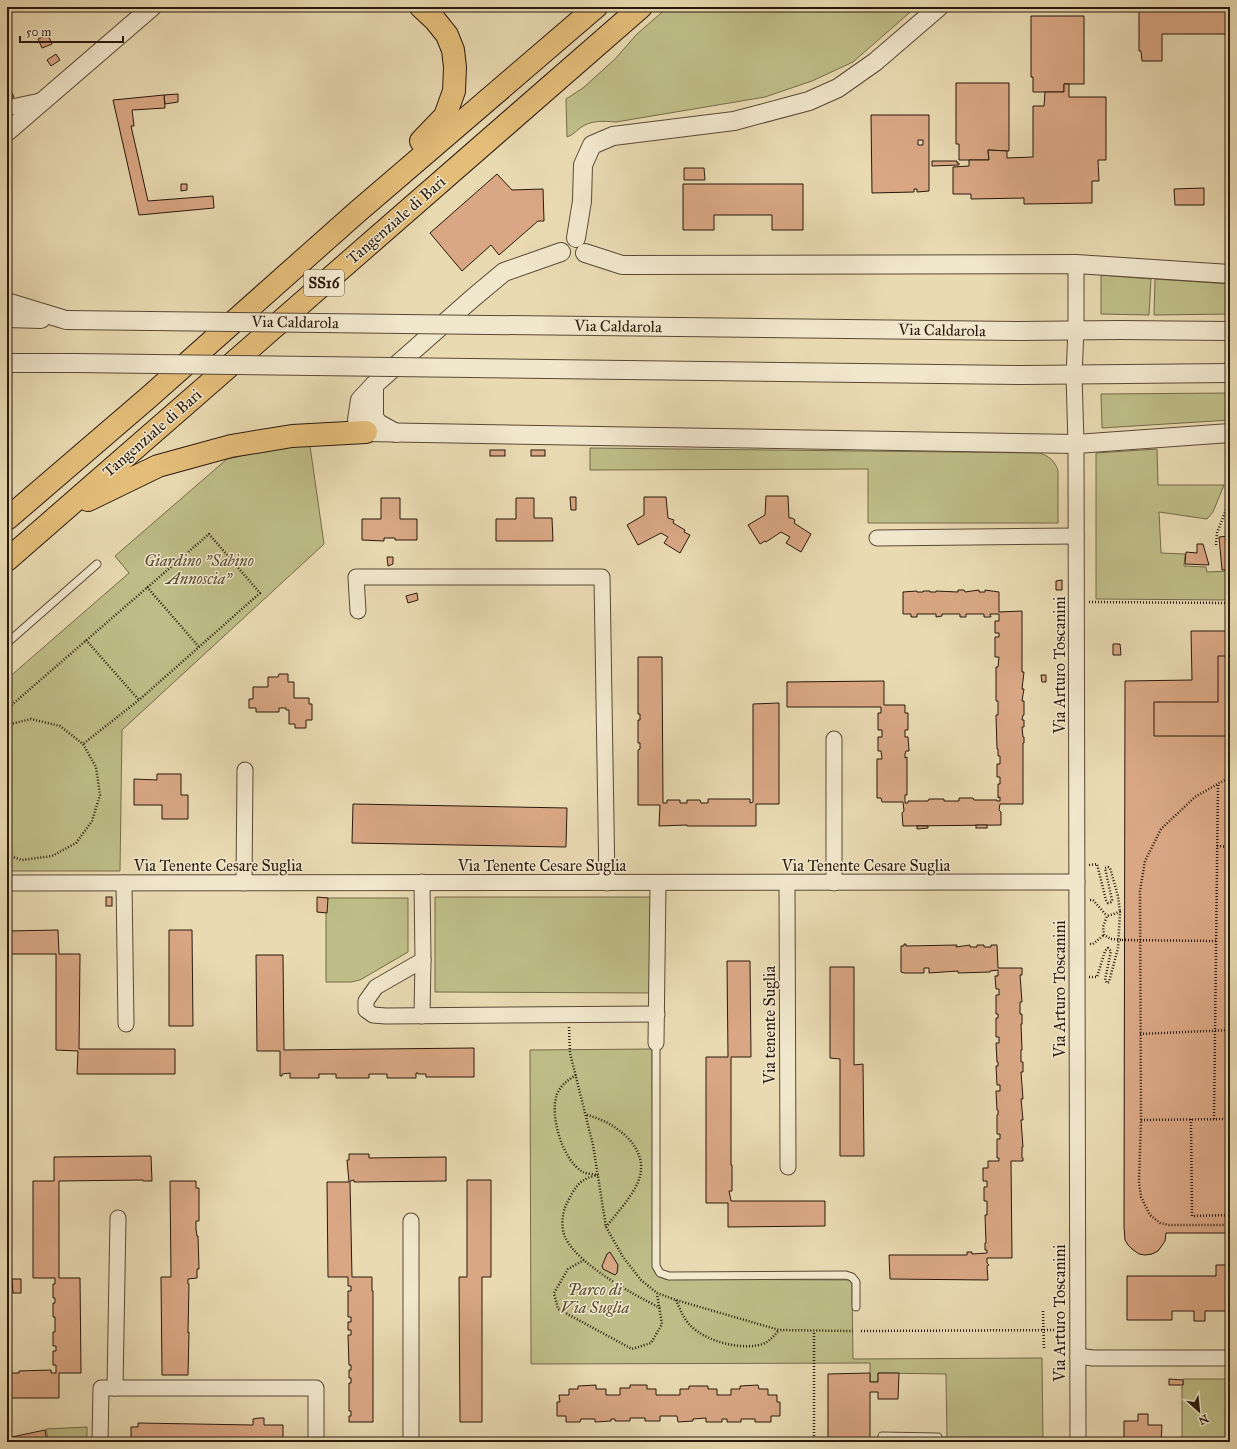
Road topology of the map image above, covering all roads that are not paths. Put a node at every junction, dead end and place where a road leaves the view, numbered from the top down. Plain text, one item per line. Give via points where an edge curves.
1 (152, 7) edge
2 (421, 7) edge
3 (596, 7) edge
4 (641, 7) edge
5 (939, 7) edge
6 (45, 100) junction
7 (7, 108) edge
8 (7, 132) edge
9 (356, 213) junction
10 (580, 245) junction
11 (1076, 264) junction
12 (1230, 274) edge
13 (7, 302) edge
14 (7, 318) edge
15 (66, 320) junction
16 (1076, 330) junction
17 (1230, 331) edge
18 (7, 363) edge
19 (1230, 373) edge
20 (1074, 375) junction
21 (374, 385) junction
22 (366, 432) junction
23 (396, 433) junction
24 (1230, 434) edge
25 (1076, 444) junction
26 (31, 498) junction
27 (7, 514) edge
28 (60, 514) junction
29 (7, 519) edge
30 (1076, 536) junction
31 (877, 538) dead end
32 (7, 560) edge
33 (98, 564) dead end
34 (358, 611) dead end
35 (7, 643) edge
36 (834, 739) dead end
37 (245, 770) dead end
38 (422, 882) junction
39 (1077, 882) junction
40 (7, 883) edge
41 (124, 883) junction
42 (244, 883) junction
43 (608, 883) junction
44 (658, 883) junction
45 (787, 883) junction
46 (834, 883) junction
47 (423, 960) junction
48 (657, 1014) junction
49 (422, 1016) junction
50 (126, 1024) dead end
51 (656, 1042) joint
52 (788, 1167) dead end
53 (118, 1218) dead end
54 (411, 1221) dead end
55 (856, 1307) dead end
56 (1078, 1356) junction
57 (1230, 1358) edge
58 (115, 1388) junction
59 (882, 1436) dead end
60 (100, 1442) edge
61 (316, 1442) edge
62 (411, 1442) edge
63 (938, 1442) edge
64 (1078, 1442) edge

1 - 6 street
2 - 9 highway via 447,35 453,50 456,67 454,91 445,116 366,190
3 - 9 highway, Tangenziale di Bari / SS16
4 - 28 highway, Tangenziale di Bari / SS16
5 - 10 street via 875,62 838,88 809,101 734,120 613,136 592,145 583,165
6 - 7 street
6 - 8 street
9 - 26 highway, Tangenziale di Bari / SS16
10 - 11 street via 622,265
10 - 21 street via 568,238 561,252 504,272
11 - 12 street
11 - 16 street, Via Arturo Toscanini
13 - 15 street
14 - 15 street, Via Caldarola
15 - 16 street, Via Caldarola, bridge
16 - 17 street, Via Caldarola
16 - 20 street, Via Arturo Toscanini
18 - 20 street, bridge
19 - 20 street
20 - 25 street, Via Arturo Toscanini
21 - 22 street via 360,400 357,420
21 - 23 street via 374,417 378,424
22 - 23 street
22 - 28 highway, SS16 via 292,436 231,446 158,466
23 - 25 street
24 - 25 street
25 - 30 street, Via Arturo Toscanini
26 - 27 highway, SS16
26 - 29 highway, Tangenziale di Bari / SS16
28 - 32 highway, Tangenziale di Bari / SS16
30 - 31 street
30 - 39 street, Via Arturo Toscanini
33 - 35 lane
34 - 43 street via 356,577 602,577
36 - 46 street
37 - 42 street
38 - 42 street, Via Tenente Cesare Suglia
38 - 43 street, Via Tenente Cesare Suglia
38 - 47 street
39 - 46 street, Via Tenente Cesare Suglia
39 - 56 street, Via Arturo Toscanini
40 - 41 street, Via Tenente Cesare Suglia
41 - 42 street, Via Tenente Cesare Suglia
41 - 50 street
43 - 44 street, Via Tenente Cesare Suglia
44 - 45 street, Via Tenente Cesare Suglia
44 - 48 street
45 - 46 street, Via Tenente Cesare Suglia
45 - 52 street, Via tenente Suglia
47 - 49 street
47 - 49 street via 376,987 366,1001 366,1010 373,1015
48 - 49 street
48 - 51 street
51 - 55 lane via 656,1266 660,1274 846,1275 856,1282
53 - 58 street
54 - 62 street
56 - 57 street
56 - 64 street, Via Arturo Toscanini
58 - 60 street via 101,1388
58 - 61 street via 316,1388
59 - 63 lane via 938,1437

